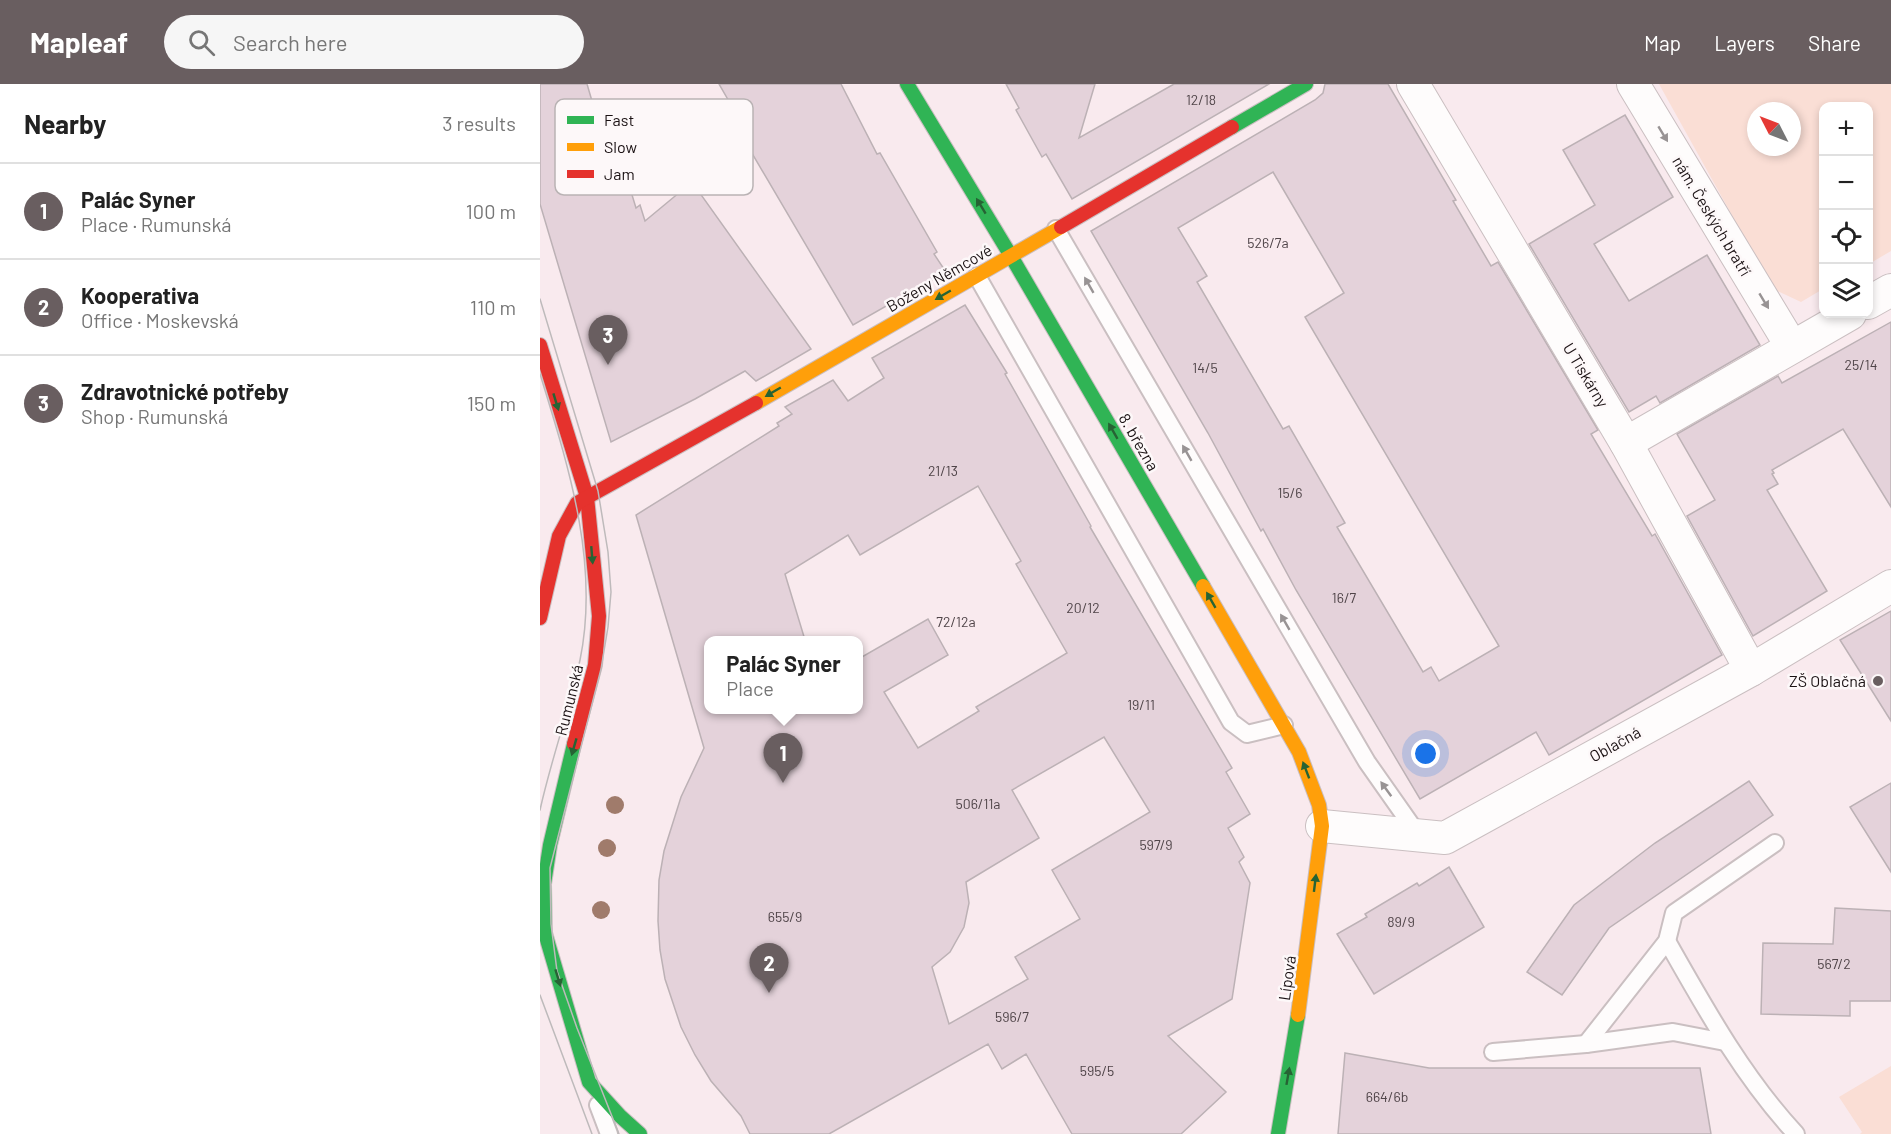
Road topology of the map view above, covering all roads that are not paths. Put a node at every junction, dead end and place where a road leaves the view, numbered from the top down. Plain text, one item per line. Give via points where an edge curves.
1 (907, 84) edge
2 (1306, 84) edge
3 (1413, 84) edge
4 (1633, 84) edge
5 (1056, 229) junction
6 (1011, 256) junction
7 (977, 276) junction
8 (1891, 290) edge
9 (1873, 301) edge
10 (1843, 318) edge
11 (540, 345) edge
12 (1792, 347) junction
13 (1626, 442) junction
14 (587, 497) junction
15 (540, 536) edge
16 (560, 536) junction
17 (1891, 586) edge
18 (540, 618) edge
19 (1751, 670) junction
20 (1284, 725) junction
21 (1322, 826) junction
22 (1420, 836) junction
23 (1774, 843) dead end
24 (1667, 941) junction
25 (1725, 1042) junction
26 (1586, 1044) junction
27 (1492, 1052) dead end
28 (589, 1082) junction
29 (609, 1134) edge
30 (640, 1134) edge
31 (1278, 1134) edge
32 (1796, 1134) edge

6 -> 1 street, 8. března
2 - 5 street, Boženy Němcové
3 - 13 street, U Tiskárny
4 -> 12 street, nám. Českých bratří
5 - 6 street, Boženy Němcové
22 -> 5 lane via 1367,762
6 - 7 street, Boženy Němcové
20 -> 6 street, 8. března
7 -> 14 street, Boženy Němcové
7 - 20 lane via 1231,722 1247,734
8 - 9 street
10 - 12 street
11 -> 14 street, Rumunská
12 - 13 street
13 - 19 street, U Tiskárny
14 - 16 street via 577,503
14 -> 28 street, Rumunská via 600,616 595,665 560,799 544,884 545,933
15 - 16 lane
16 - 18 street
17 - 19 street, Oblačná
19 - 22 street, Oblačná via 1445,838
21 -> 20 street, 8. března via 1319,805
21 - 22 street, Oblačná
31 -> 21 street, Lípová via 1303,986
23 - 24 lane via 1674,913
24 - 25 lane
24 - 26 lane
25 - 26 lane via 1673,1032
25 - 32 lane
26 - 27 lane
28 - 29 lane
28 - 30 street

